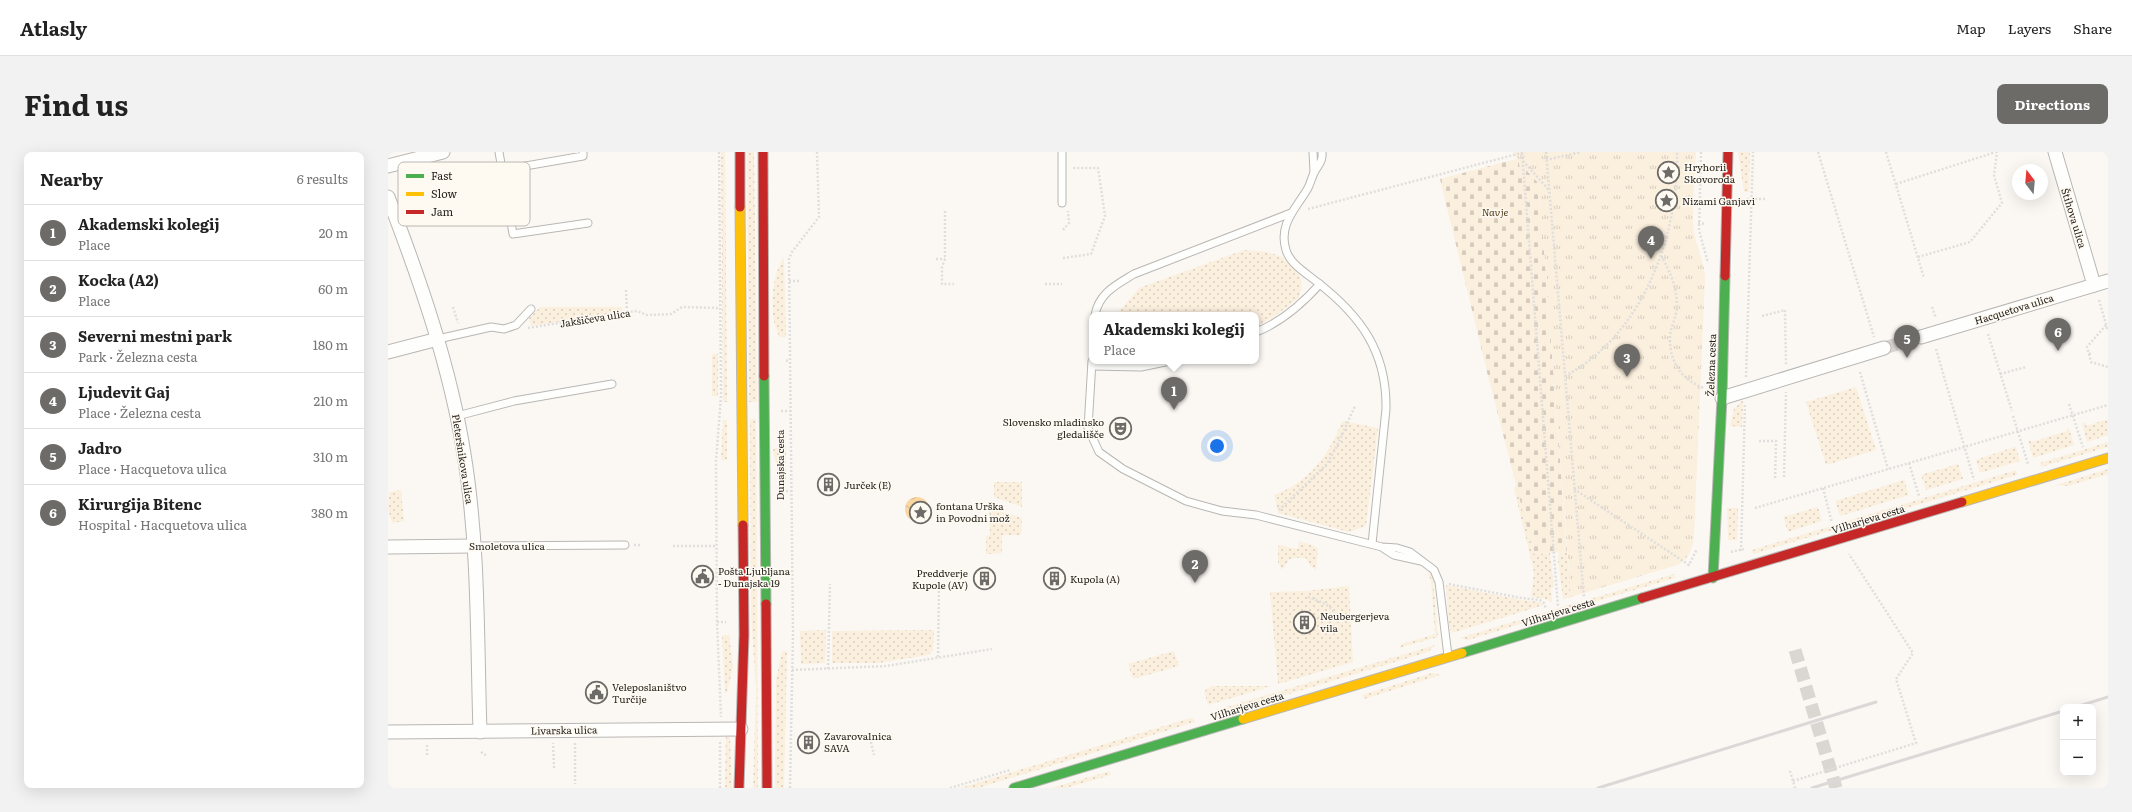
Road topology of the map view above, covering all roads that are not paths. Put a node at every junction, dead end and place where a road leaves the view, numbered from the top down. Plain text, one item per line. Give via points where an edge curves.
1 (443, 152) edge
2 (499, 152) edge
3 (583, 152) edge
4 (740, 152) edge
5 (763, 152) edge
6 (1062, 152) edge
7 (1313, 152) edge
8 (1322, 152) edge
9 (1728, 152) edge
10 (2055, 152) edge
11 (404, 162) edge
12 (501, 162) edge
13 (398, 163) edge
14 (530, 165) edge
15 (388, 166) edge
16 (1314, 172) junction
17 (388, 197) edge
18 (1062, 203) dead end
19 (1292, 213) junction
20 (588, 223) dead end
21 (398, 225) edge
22 (398, 226) edge
23 (512, 226) edge
24 (2108, 281) edge
25 (1320, 284) junction
26 (2094, 285) junction
27 (531, 309) dead end
28 (1096, 312) edge
29 (1259, 330) edge
30 (1921, 337) tunnel mouth
31 (438, 339) junction
32 (1884, 348) tunnel mouth
33 (388, 352) edge
34 (1092, 364) edge
35 (1156, 364) edge
36 (612, 384) dead end
37 (1722, 398) junction
38 (457, 416) junction
39 (2108, 458) edge
40 (1372, 544) junction
41 (475, 546) junction
42 (626, 546) dead end
43 (388, 547) edge
44 (1713, 578) junction
45 (1448, 656) junction
46 (741, 729) junction
47 (388, 732) edge
48 (480, 732) junction
49 (739, 788) edge
50 (766, 788) edge
51 (1014, 788) edge

1 - 11 street
2 - 12 lane
3 - 14 lane via 583,156
4 - 46 main road via 744,619
5 - 50 main road, Dunajska cesta
6 - 18 lane
7 - 16 lane
8 - 16 lane via 1322,162
9 - 37 main road, Železna cesta
10 - 26 street, Štihova ulica
13 - 15 street
16 - 19 lane via 1309,186
17 - 21 street, Pleteršnikova ulica
19 - 25 lane via 1284,228 1286,251 1292,261
19 - 28 lane via 1134,274 1110,288 1097,304
20 - 23 lane via 513,234
22 - 31 street, Pleteršnikova ulica
24 - 26 street, Hacquetova ulica
25 - 29 lane via 1303,302 1281,319
25 - 40 lane via 1354,314 1372,344 1385,379 1386,409
26 - 30 street, Hacquetova ulica
27 - 31 lane via 516,325 504,329 491,327
31 - 33 street
31 - 38 street, Pleteršnikova ulica
32 - 37 street
34 - 35 lane via 1141,367
34 - 40 lane via 1088,428 1099,452 1135,476 1186,501 1222,511 1273,519
36 - 38 lane via 514,401
37 - 44 main road, Železna cesta
38 - 41 street, Pleteršnikova ulica
39 - 44 main road, Vilharjeva cesta
40 - 45 lane via 1410,552 1434,570 1439,582
41 - 42 lane, Smoletova ulica
41 - 43 street, Smoletova ulica
41 - 48 street, Pleteršnikova ulica
44 - 45 main road, Vilharjeva cesta
45 - 51 main road, Vilharjeva cesta
46 - 48 street, Livarska ulica
46 - 49 main road
47 - 48 street, Livarska ulica

